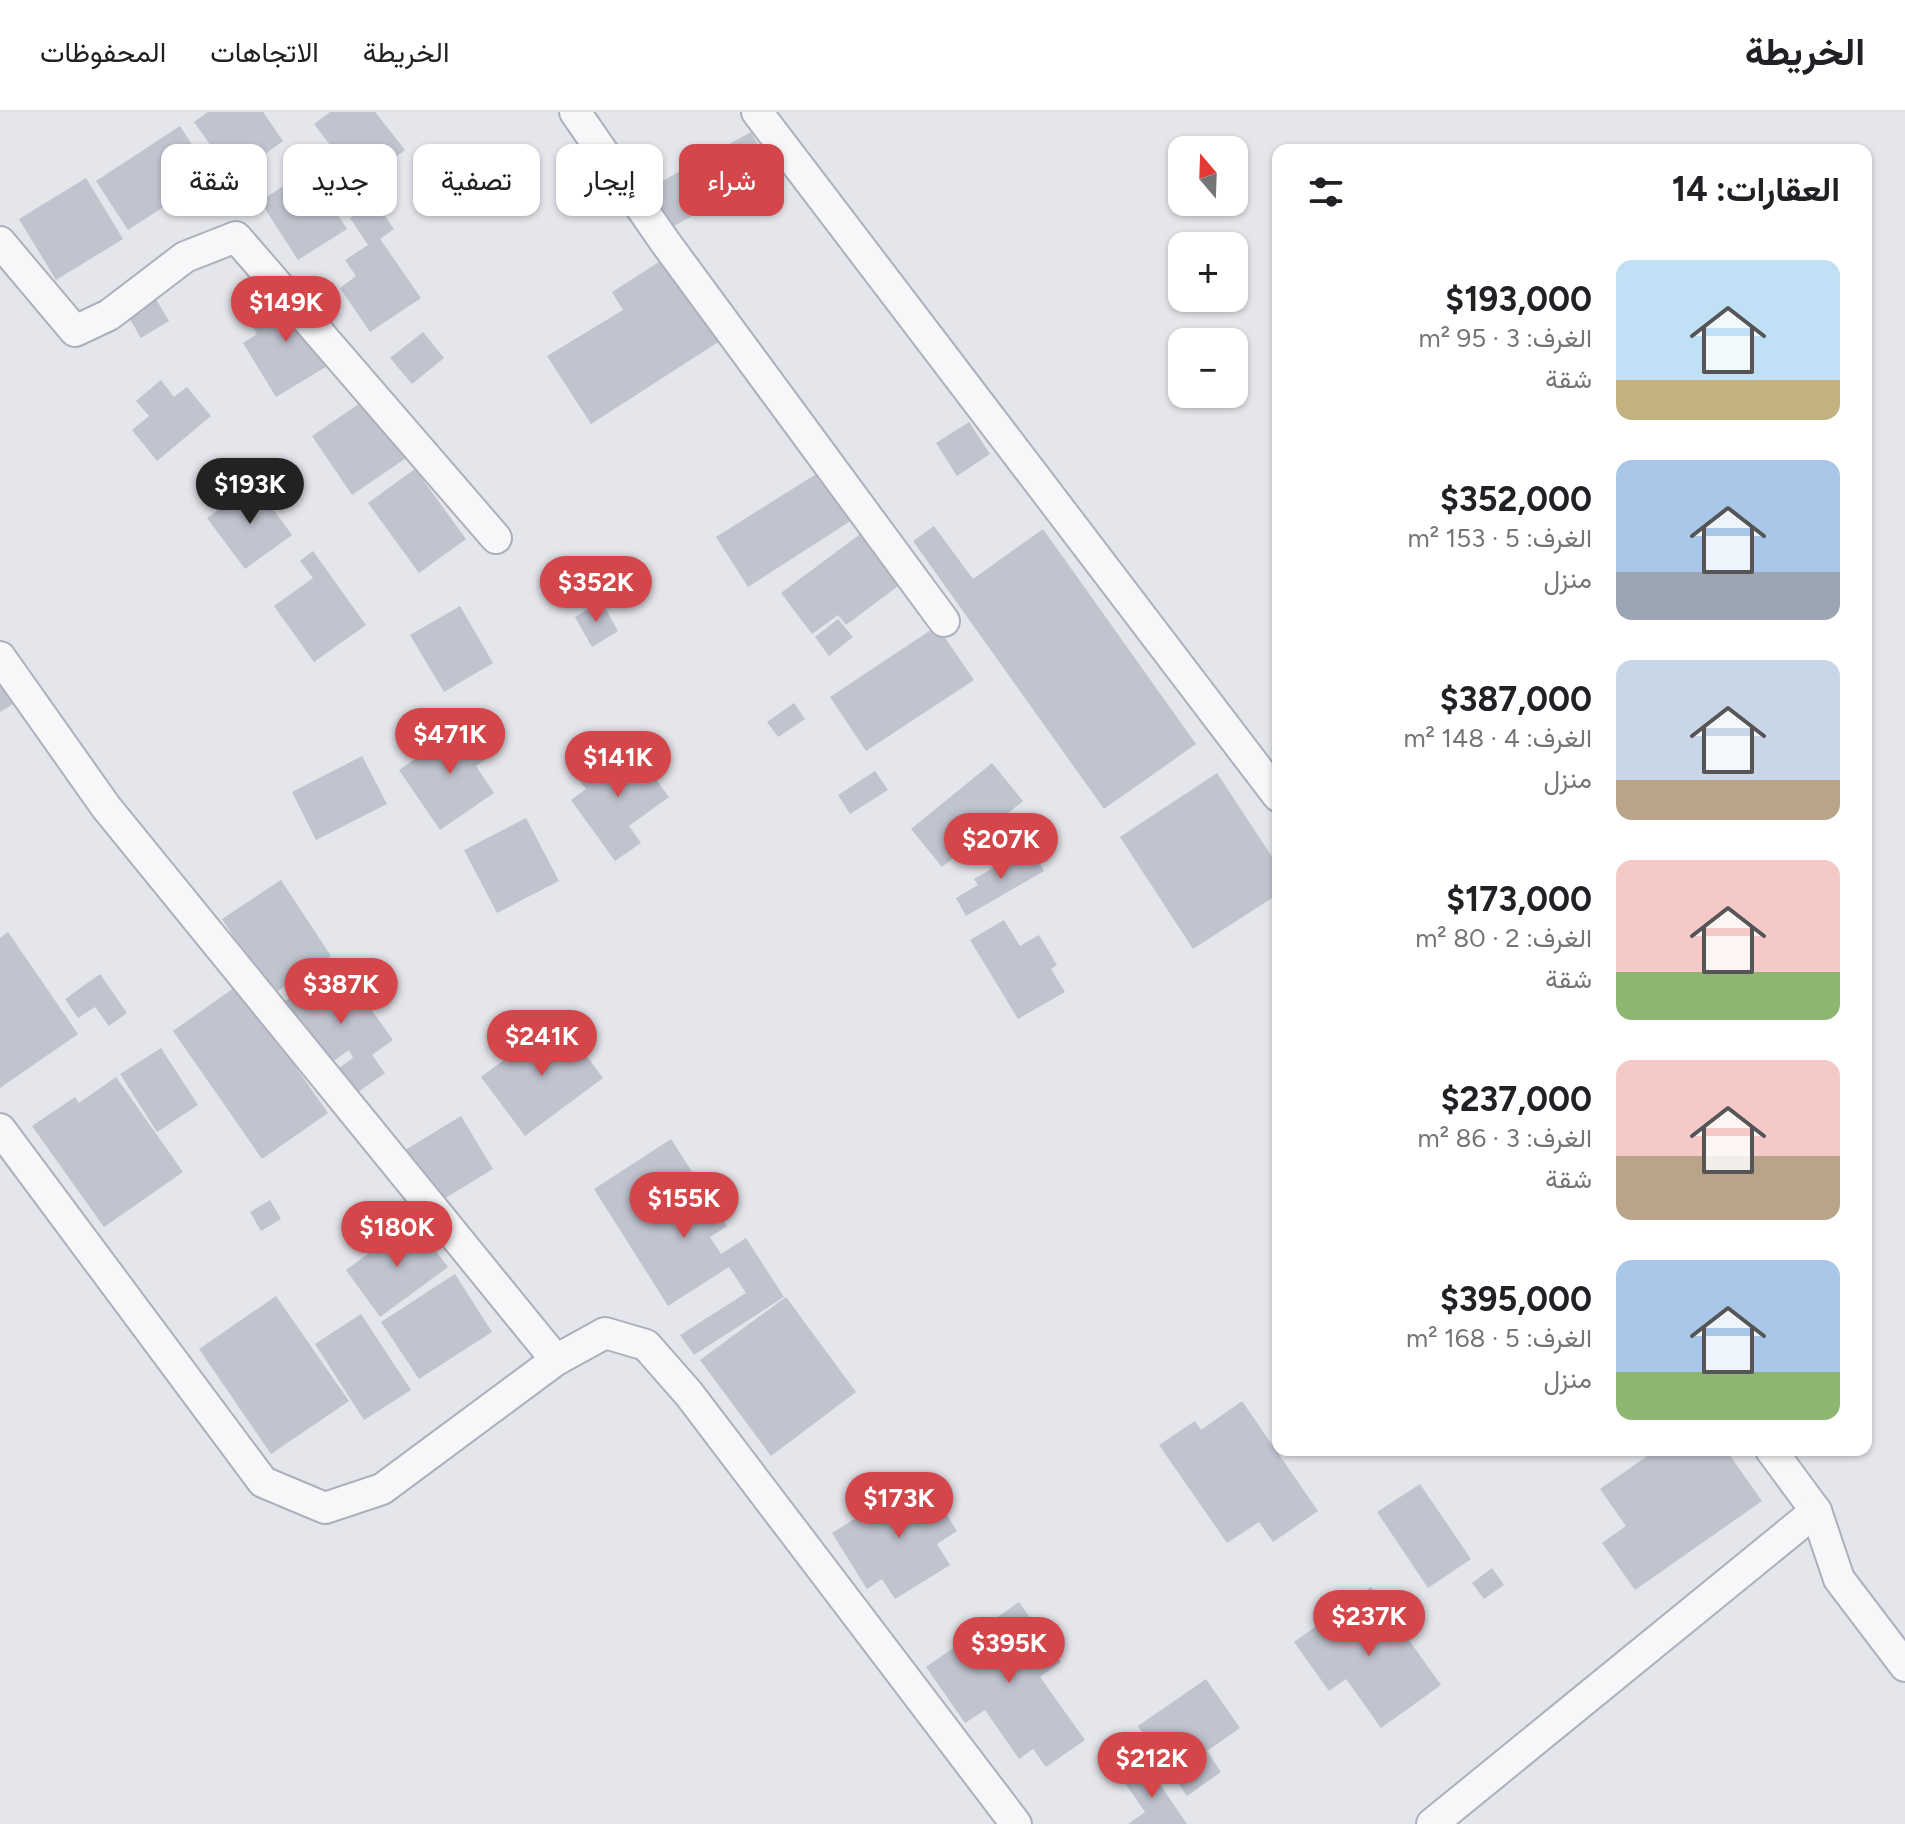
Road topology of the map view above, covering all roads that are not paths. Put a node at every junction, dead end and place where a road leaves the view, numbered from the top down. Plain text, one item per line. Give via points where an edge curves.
1 (575, 112) edge
2 (757, 112) edge
3 (0, 242) edge
4 (496, 538) dead end
5 (944, 621) dead end
6 (0, 657) edge
7 (1272, 788) edge
8 (0, 1129) edge
9 (556, 1360) junction
10 (1775, 1456) edge
11 (1816, 1511) junction
12 (1905, 1666) edge
13 (1016, 1824) edge
14 (1432, 1824) edge

1 - 5 street
2 - 7 street
3 - 4 street via 75,331 109,315 185,257 236,237
6 - 9 street via 106,807
8 - 9 street via 263,1482 325,1508 382,1489
9 - 13 street via 605,1333 646,1345 689,1394
10 - 11 street
11 - 12 street via 1839,1579
11 - 14 street

